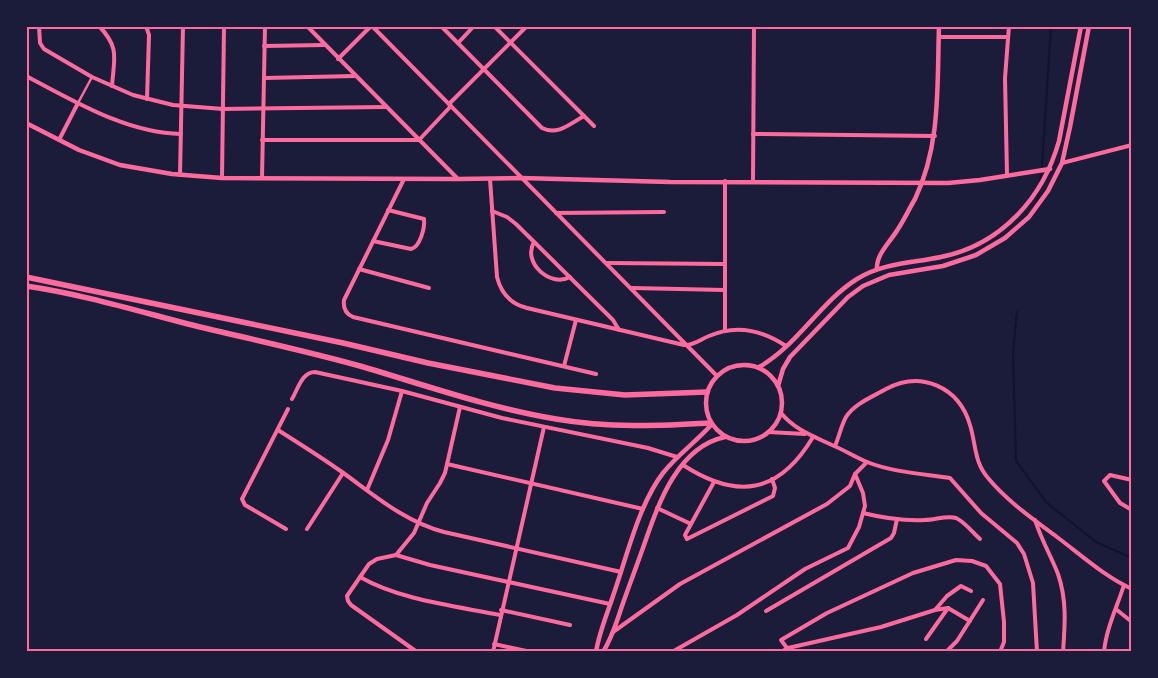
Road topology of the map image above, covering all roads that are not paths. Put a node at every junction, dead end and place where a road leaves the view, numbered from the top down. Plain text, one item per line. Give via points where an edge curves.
1 (39, 26) edge
2 (99, 26) edge
3 (146, 26) edge
4 (183, 26) edge
5 (224, 26) edge
6 (265, 26) edge
7 (307, 26) edge
8 (372, 26) edge
9 (442, 26) edge
10 (474, 26) edge
11 (494, 26) edge
12 (527, 26) edge
13 (754, 26) edge
14 (939, 26) edge
15 (1009, 26) edge
16 (1081, 26) edge
17 (1089, 26) edge
18 (939, 36) junction
19 (1008, 37) junction
20 (458, 43) junction
21 (510, 43) junction
22 (324, 45) junction
23 (264, 46) junction
24 (338, 59) junction
25 (484, 69) junction
26 (26, 76) edge
27 (355, 76) junction
28 (92, 77) junction
29 (264, 78) junction
30 (112, 86) junction
31 (148, 99) junction
32 (78, 103) junction
33 (450, 105) junction
34 (182, 106) junction
35 (386, 107) junction
36 (223, 109) junction
37 (263, 109) junction
38 (584, 116) junction
39 (26, 123) edge
40 (594, 126) dead end
41 (181, 134) junction
42 (753, 134) junction
43 (934, 136) junction
44 (59, 140) junction
45 (262, 140) junction
46 (419, 140) junction
47 (1132, 144) edge
48 (1062, 163) junction
49 (1050, 169) junction
50 (180, 175) junction
51 (1007, 176) junction
52 (222, 178) junction
53 (262, 178) junction
54 (522, 178) junction
55 (404, 179) junction
56 (490, 179) junction
57 (458, 180) junction
58 (725, 181) junction
59 (753, 181) junction
60 (921, 183) junction
61 (388, 210) junction
62 (492, 211) junction
63 (556, 212) junction
64 (664, 212) dead end
65 (373, 241) junction
66 (534, 242) junction
67 (607, 263) junction
68 (725, 264) junction
69 (359, 269) junction
70 (877, 269) junction
71 (26, 277) edge
72 (570, 277) junction
73 (26, 286) edge
74 (429, 288) dead end
75 (632, 288) junction
76 (725, 290) junction
77 (576, 320) junction
78 (619, 330) junction
79 (725, 331) junction
80 (688, 346) junction
81 (786, 346) junction
82 (782, 359) junction
83 (564, 366) junction
84 (759, 367) junction
85 (596, 374) dead end
86 (717, 376) junction
87 (778, 386) junction
88 (402, 391) junction
89 (707, 392) junction
90 (292, 399) dead end
91 (460, 407) junction
92 (288, 409) dead end
93 (780, 413) junction
94 (711, 423) junction
95 (544, 426) junction
96 (278, 430) junction
97 (768, 432) junction
98 (807, 434) junction
99 (725, 437) junction
100 (813, 437) junction
101 (835, 446) junction
102 (677, 457) junction
103 (867, 462) junction
104 (447, 464) junction
105 (683, 465) junction
106 (343, 473) junction
107 (855, 474) junction
108 (772, 479) junction
109 (1132, 480) edge
110 (714, 482) junction
111 (532, 484) junction
112 (367, 490) junction
113 (657, 508) junction
114 (643, 509) junction
115 (1132, 510) edge
116 (863, 513) junction
117 (897, 519) junction
118 (1035, 520) junction
119 (419, 523) junction
120 (691, 524) junction
121 (286, 529) dead end
122 (307, 529) dead end
123 (980, 539) dead end
124 (517, 548) junction
125 (396, 555) junction
126 (621, 572) junction
127 (360, 578) junction
128 (508, 582) junction
129 (1124, 585) junction
130 (1132, 589) edge
131 (971, 591) dead end
132 (983, 600) dead end
133 (610, 604) junction
134 (948, 608) junction
135 (501, 610) junction
136 (935, 610) junction
137 (1116, 610) junction
138 (766, 611) dead end
139 (500, 615) junction
140 (970, 621) junction
141 (1132, 622) edge
142 (570, 625) dead end
143 (613, 632) junction
144 (926, 639) dead end
145 (598, 641) junction
146 (608, 642) junction
147 (494, 644) junction
148 (789, 650) edge
149 (417, 652) edge
150 (493, 652) edge
151 (531, 652) edge
152 (596, 652) edge
153 (603, 652) edge
154 (672, 652) edge
155 (781, 652) edge
156 (946, 652) edge
157 (1000, 652) edge
158 (1037, 652) edge
159 (1063, 652) edge
160 (1104, 652) edge

1 - 28 street via 40,43 44,49
2 - 30 street via 114,47
3 - 31 street via 149,36
4 - 34 street
5 - 36 street
6 - 23 street
7 - 22 street
8 - 24 street
8 - 33 street
9 - 20 street
10 - 20 street
11 - 21 street
12 - 21 street
13 - 42 street
14 - 18 street
15 - 19 street
16 - 49 street via 1059,141
17 - 48 street
18 - 19 street
18 - 43 street
19 - 51 street via 1005,93
20 - 25 street
21 - 25 street
21 - 38 street
22 - 23 street
22 - 24 street
23 - 29 street
24 - 27 street
25 - 33 street
25 - 38 street via 546,130 558,130
26 - 32 street
27 - 29 street
27 - 35 street
28 - 30 street
28 - 32 street
29 - 37 street
30 - 31 street
31 - 34 street
32 - 41 street via 136,126
32 - 44 street
33 - 46 street
33 - 54 street
34 - 36 street
34 - 41 street
35 - 37 street
35 - 46 street
36 - 37 street
36 - 52 street
37 - 45 street
38 - 40 street
39 - 44 street
41 - 50 street
42 - 43 street
42 - 59 street
43 - 60 street
44 - 50 street via 120,165
45 - 46 street
45 - 53 street
46 - 57 street
47 - 48 street
48 - 82 street via 1039,204 1005,238 959,261 889,275 863,286 848,297 795,352
49 - 51 street
49 - 70 street via 1036,194 1017,216 982,242 952,254
50 - 52 street
51 - 60 street via 965,182
52 - 53 street
53 - 55 street
54 - 56 street
54 - 58 street
54 - 63 street
55 - 57 street
55 - 61 street
56 - 57 street
56 - 62 street
58 - 59 street
58 - 68 street
59 - 60 street
60 - 70 street via 905,218 879,258
61 - 65 street
61 - 65 street via 424,219 418,245 411,249
62 - 66 street via 512,220
62 - 77 street via 497,277 506,296 522,307
63 - 64 street
63 - 67 street
65 - 69 street
66 - 72 street
66 - 72 street via 530,249 532,262 545,276 562,280
67 - 68 street
67 - 75 street
68 - 76 street
69 - 74 street
69 - 83 street via 344,300 344,309 350,316
70 - 81 street via 847,286
71 - 89 highway via 555,388 625,395
72 - 78 street
73 - 94 highway via 314,354 538,416 619,426
75 - 76 street
75 - 80 street
76 - 79 street
77 - 78 street
77 - 83 street
78 - 80 street
79 - 80 street
79 - 81 street via 757,332
80 - 86 street
81 - 82 street
82 - 84 street
82 - 87 street
83 - 85 street
84 - 86 street via 737,365
84 - 87 street
86 - 89 street
87 - 93 street via 782,400
88 - 90 street via 312,371 305,375
88 - 91 street
88 - 112 street via 388,440
89 - 94 street via 705,408
91 - 95 street
91 - 104 street
92 - 96 street
93 - 97 street
93 - 98 street
94 - 99 street
94 - 102 street
95 - 102 street
95 - 111 street
96 - 106 street
96 - 121 street via 242,501
97 - 98 street
97 - 99 street via 752,440
98 - 100 street
99 - 105 street via 706,443
100 - 101 street
100 - 108 street via 796,461
101 - 103 street
101 - 118 street via 846,417 859,404 902,382 936,385 952,395 965,412 971,425 977,460 987,477
102 - 114 street via 656,483
103 - 107 street
103 - 158 street via 950,478 981,513 1017,543 1024,554 1033,584
104 - 111 street
104 - 119 street
105 - 110 street
105 - 113 street
106 - 112 street
106 - 122 street
107 - 116 street via 863,493
107 - 143 street via 850,486 827,504 680,584
108 - 110 street via 740,487
108 - 120 street via 773,496 687,540 685,535
109 - 115 street via 1110,475 1104,481 1120,503
110 - 120 street
111 - 114 street
111 - 124 street
112 - 119 street
113 - 120 street
113 - 143 street
114 - 126 street
116 - 117 street
116 - 154 street via 848,548 805,570 737,615
117 - 123 street via 951,517 958,519
117 - 138 street via 891,538
118 - 129 street via 1110,578
118 - 159 street via 1058,575 1064,601
119 - 124 street via 444,532
119 - 125 street
124 - 126 street
124 - 128 street
125 - 127 street via 371,562
125 - 128 street
126 - 133 street
127 - 139 street via 399,594
127 - 149 street via 348,594 349,603
128 - 133 street
128 - 135 street
129 - 130 street
129 - 137 street
131 - 136 street via 961,586
132 - 140 street
133 - 145 street
134 - 136 street
134 - 140 street
134 - 144 street
135 - 139 street
135 - 142 street
136 - 148 street
137 - 141 street
137 - 160 street
139 - 147 street
140 - 156 street
143 - 146 street
145 - 146 street
145 - 152 street
146 - 153 street
147 - 150 street
147 - 151 street
148 - 155 street
148 - 157 street via 781,640 827,613 913,573 956,560 986,566 1000,584 1004,622 1004,642

